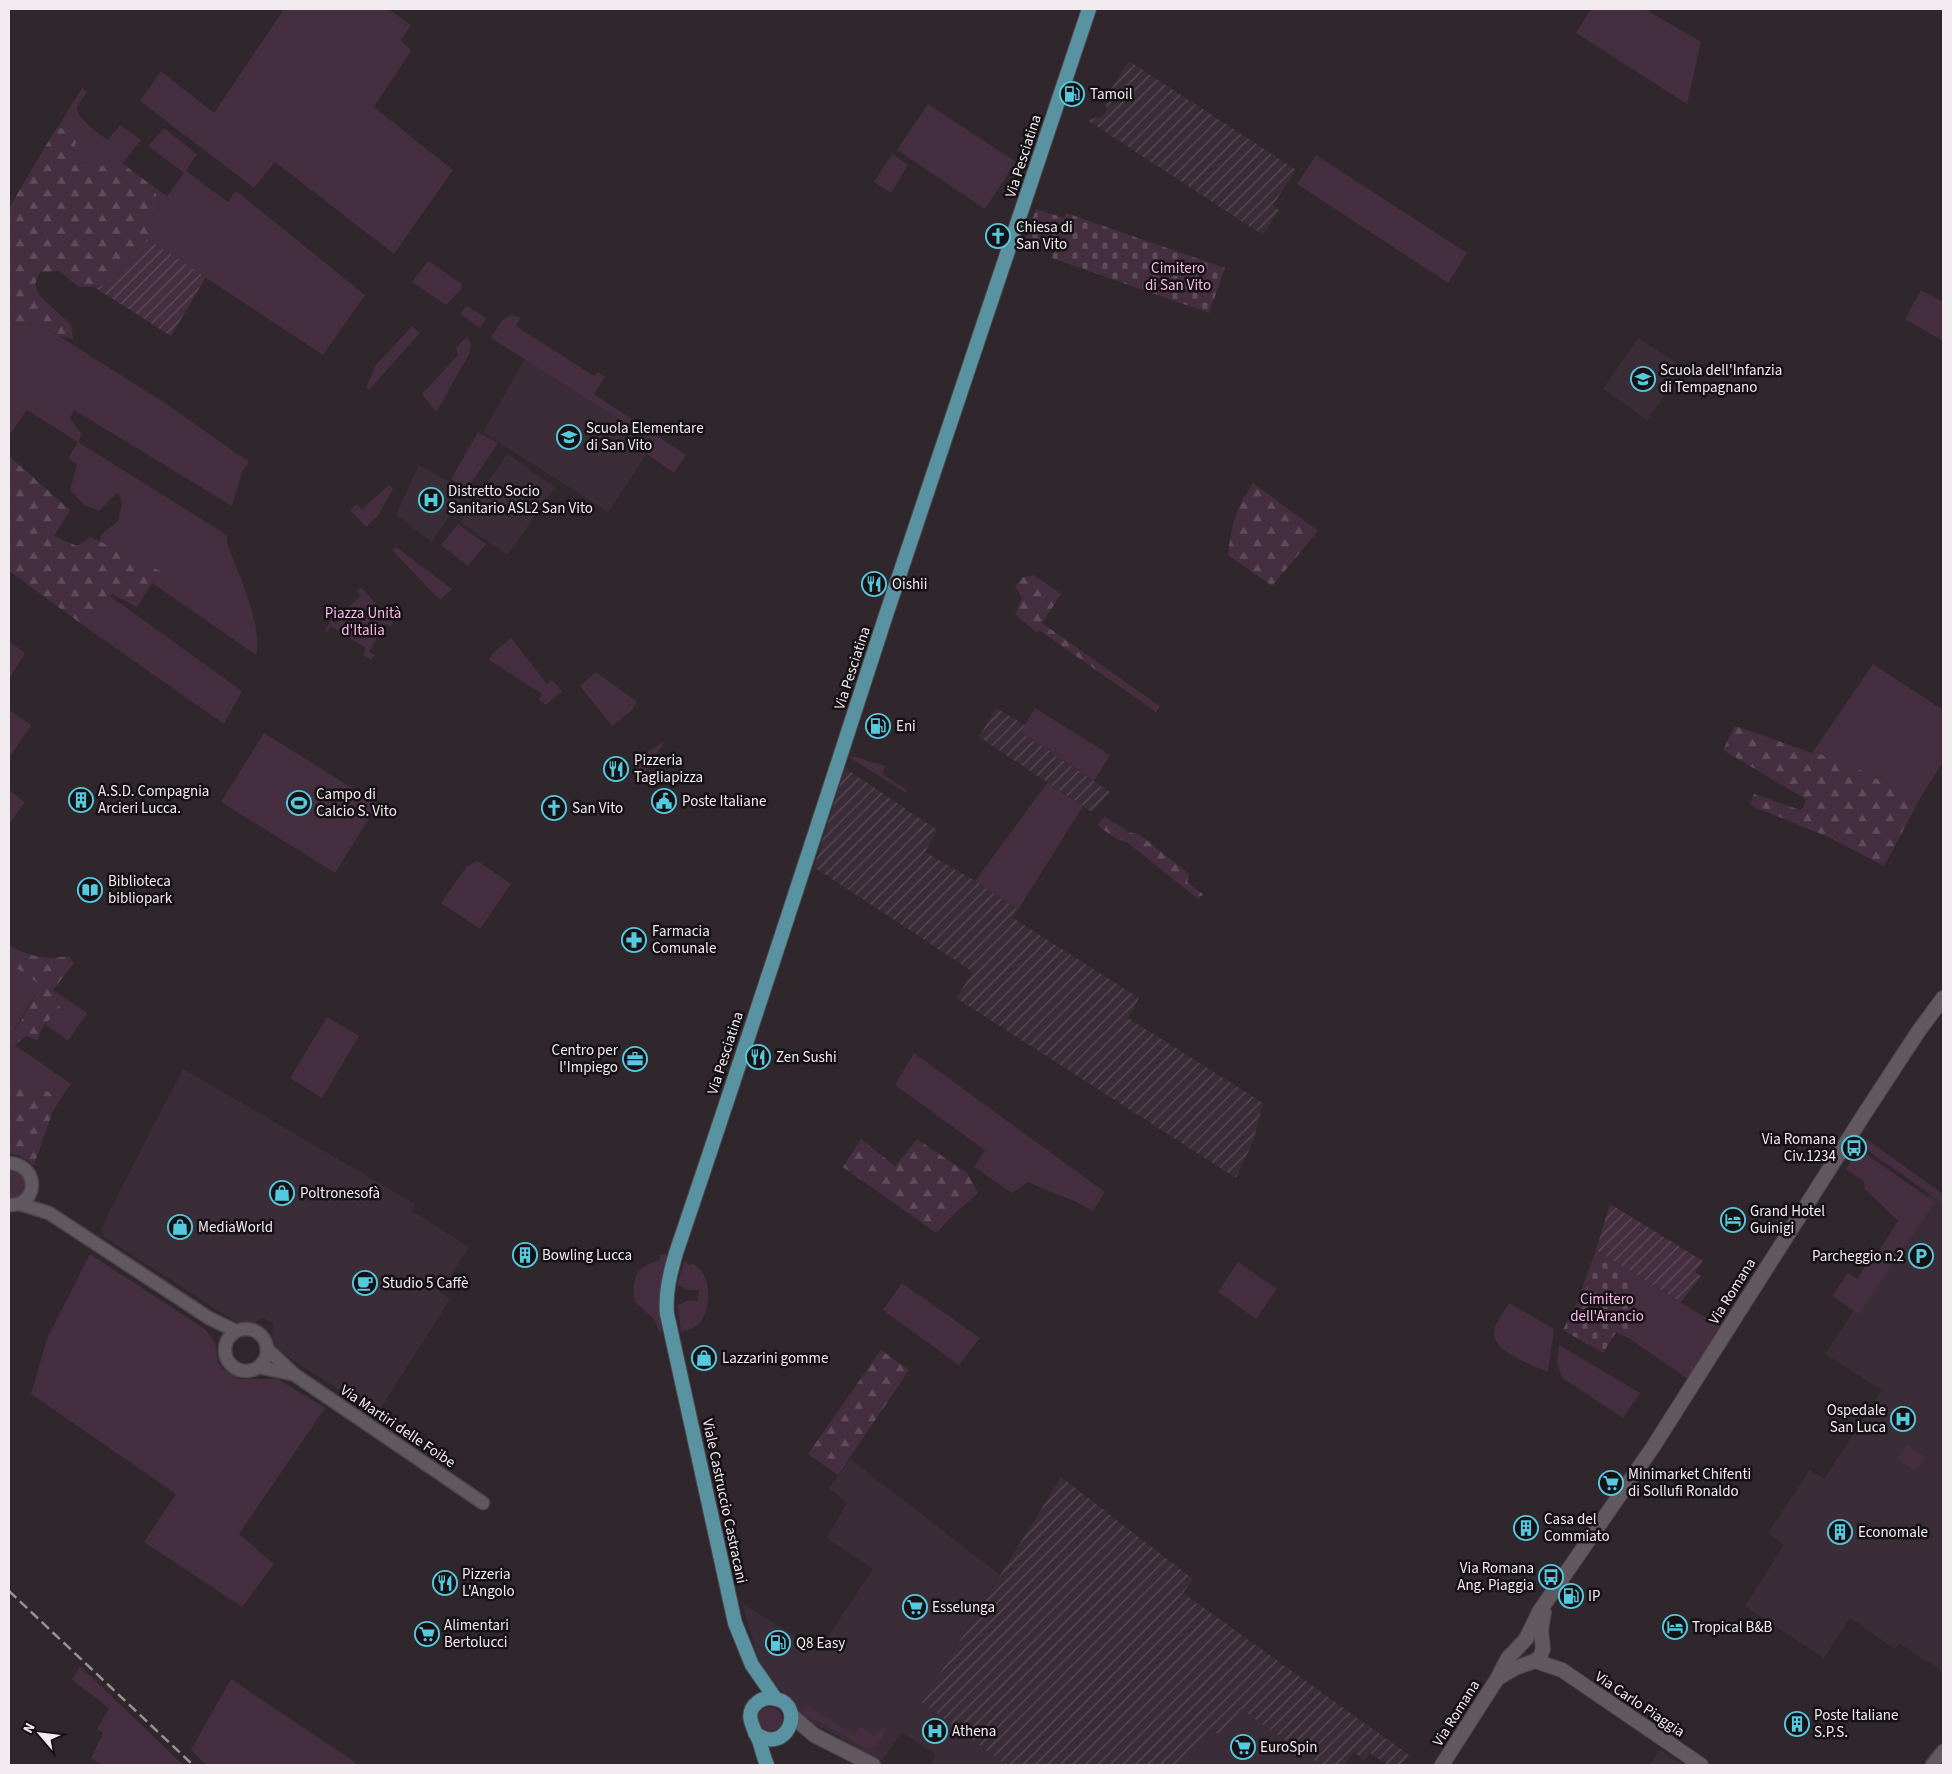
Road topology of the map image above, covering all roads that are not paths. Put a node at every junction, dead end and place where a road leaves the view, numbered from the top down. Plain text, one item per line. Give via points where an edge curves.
1 (1089, 9) edge
2 (1943, 998) edge
3 (9, 1163) edge
4 (32, 1188) junction
5 (14, 1204) edge
6 (49, 1213) junction
7 (209, 1318) junction
8 (236, 1331) junction
9 (673, 1342) joint
10 (225, 1344) junction
11 (267, 1349) junction
12 (259, 1366) junction
13 (295, 1375) junction
14 (483, 1503) dead end
15 (1548, 1601) junction
16 (1524, 1642) junction
17 (1542, 1647) junction
18 (1532, 1661) junction
19 (752, 1665) junction
20 (1562, 1670) junction
21 (1498, 1678) junction
22 (775, 1698) junction
23 (758, 1702) junction
24 (791, 1715) junction
25 (755, 1733) junction
26 (814, 1735) junction
27 (778, 1737) junction
28 (1943, 1751) edge
29 (767, 1765) edge
30 (772, 1765) edge
31 (873, 1765) edge
32 (1442, 1765) edge
33 (1701, 1765) edge
34 (1932, 1765) edge

1 - 9 main road, Via Pesciatina via 676,1253 666,1302
2 - 15 main road, Via Romana via 1894,1068 1653,1447
3 - 4 street via 26,1170
4 - 5 street via 28,1197
4 - 6 street
5 - 6 street
6 - 7 street
7 - 8 street
7 - 10 street
8 - 10 street
8 - 11 street via 249,1328 259,1333
9 - 19 main road, Viale Castruccio Castracani via 735,1623
10 - 12 street via 226,1357 234,1368 247,1371
11 - 12 street
11 - 13 street, Via Martiri delle Foibe
12 - 13 street, Via Martiri delle Foibe
13 - 14 street, Via Martiri delle Foibe
15 - 16 main road, Via Romana
15 - 17 main road, Via Romana via 1541,1624
16 - 17 main road via 1536,1640
16 - 18 main road via 1520,1654
16 - 21 main road, Via Romana via 1508,1658
17 - 18 main road via 1540,1657
17 - 20 main road, Via Carlo Piaggia
18 - 20 main road, Via Carlo Piaggia
18 - 21 main road, Via Romana
19 - 22 main road, Viale Castruccio Castracani
19 - 23 main road, Viale Castruccio Castracani
20 - 33 main road, Via Carlo Piaggia
21 - 32 main road, Via Romana
22 - 23 main road
22 - 24 main road, Viale Castruccio Castracani via 784,1703
23 - 25 main road, Viale Castruccio Castracani via 753,1707 750,1720
24 - 26 main road
24 - 27 main road via 791,1722
25 - 27 main road via 766,1739
25 - 29 main road, Viale Castruccio Castracani
26 - 27 main road
26 - 31 main road
27 - 30 main road
28 - 34 street

